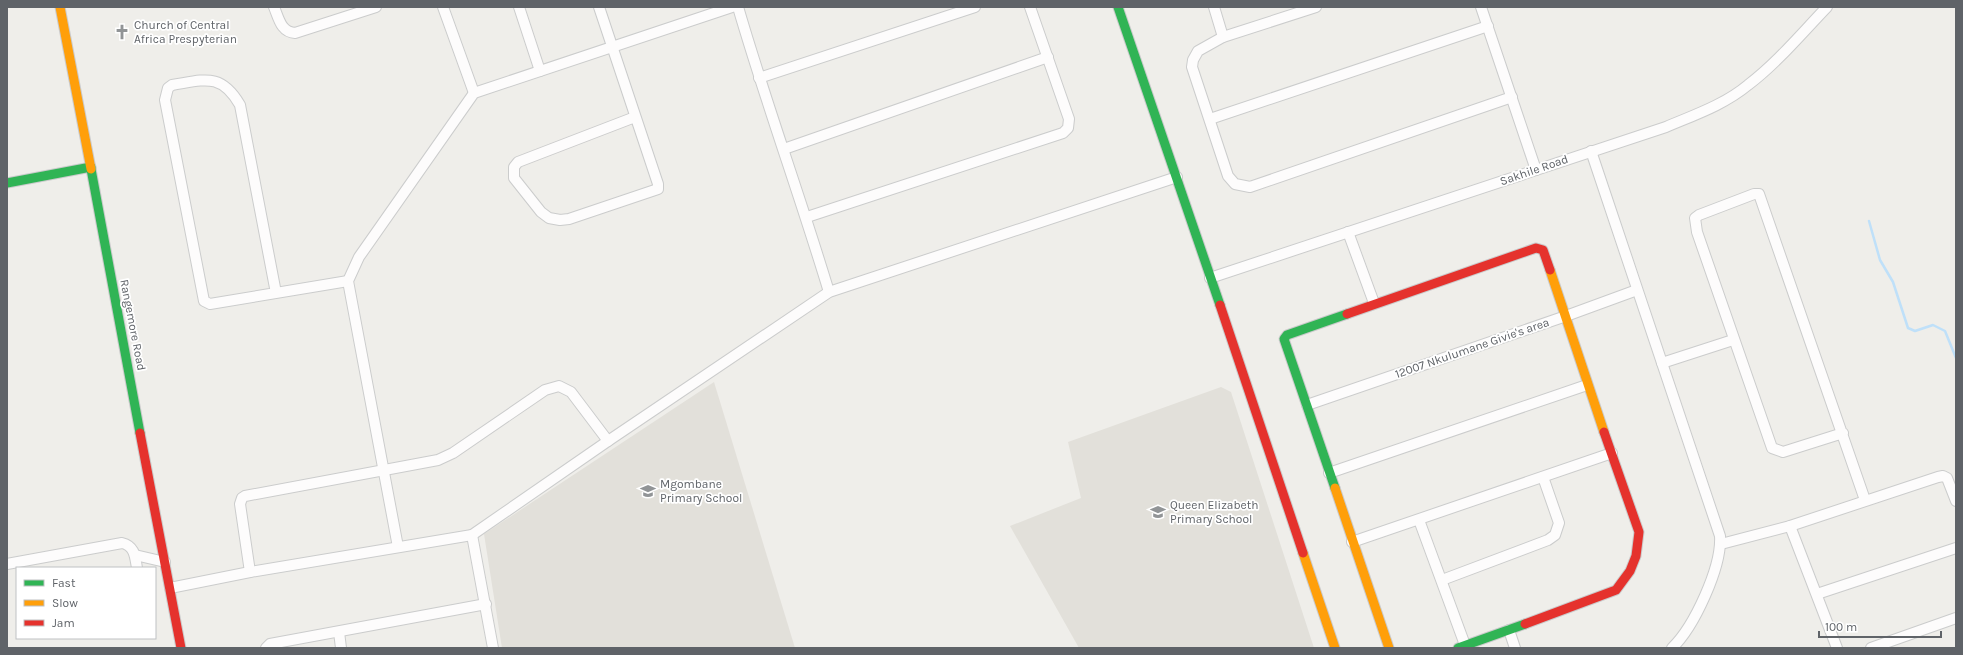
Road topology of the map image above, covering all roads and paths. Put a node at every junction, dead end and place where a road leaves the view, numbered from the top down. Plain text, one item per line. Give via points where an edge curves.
1 (60, 7) edge
2 (274, 7) edge
3 (376, 7) edge
4 (443, 7) edge
5 (519, 7) edge
6 (599, 7) edge
7 (732, 7) edge
8 (738, 7) edge
9 (975, 7) edge
10 (1030, 7) edge
11 (1118, 7) edge
12 (1214, 7) edge
13 (1316, 7) edge
14 (1481, 7) edge
15 (1827, 7) edge
16 (1488, 26) junction
17 (1223, 38) junction
18 (613, 47) junction
19 (1048, 57) junction
20 (540, 71) junction
21 (758, 78) junction
22 (474, 93) junction
23 (1512, 97) junction
24 (635, 117) junction
25 (1210, 119) junction
26 (784, 150) junction
27 (1590, 151) junction
28 (91, 167) junction
29 (1536, 170) junction
30 (1177, 177) junction
31 (7, 182) edge
32 (807, 217) junction
33 (1348, 232) junction
34 (1210, 278) junction
35 (348, 281) junction
36 (1637, 290) junction
37 (829, 292) junction
38 (276, 294) junction
39 (1374, 303) junction
40 (1566, 316) junction
41 (1733, 340) junction
42 (1662, 363) junction
43 (1587, 385) junction
44 (1307, 405) junction
45 (1843, 433) junction
46 (608, 441) junction
47 (1612, 452) junction
48 (384, 469) junction
49 (1329, 473) junction
50 (1543, 477) junction
51 (1865, 500) junction
52 (1956, 501) edge
53 (1419, 520) junction
54 (1790, 526) junction
55 (472, 535) junction
56 (1352, 542) junction
57 (1721, 544) junction
58 (398, 547) junction
59 (1956, 548) edge
60 (135, 555) junction
61 (165, 562) junction
62 (14, 565) edge
63 (137, 567) edge
64 (250, 572) junction
65 (1442, 580) junction
66 (170, 588) junction
67 (1817, 594) junction
68 (486, 604) junction
69 (1956, 618) edge
70 (1509, 630) junction
71 (339, 632) junction
72 (1462, 647) edge
73 (181, 648) edge
74 (266, 648) edge
75 (341, 648) edge
76 (493, 648) edge
77 (1335, 648) edge
78 (1390, 648) edge
79 (1515, 648) edge
80 (1672, 648) edge
81 (1837, 648) edge
82 (1871, 648) edge

1 - 28 street, Rangemore Road
2 - 3 street via 284,29 289,33 295,33
4 - 22 street
5 - 20 street
6 - 18 street
7 - 18 street
8 - 21 street
9 - 21 street
10 - 19 street
11 - 30 street
12 - 17 street
13 - 17 street
14 - 16 street
15 - 27 street, Sakhile Road via 1768,68 1732,96 1708,110 1666,127
16 - 23 street
16 - 25 street
17 - 25 street via 1198,51 1193,60 1192,67
18 - 20 street
18 - 24 street
19 - 26 street
19 - 32 street via 1069,119 1068,128 1063,133
20 - 22 street
21 - 26 street
22 - 35 street via 358,257
23 - 25 street via 1250,187 1235,184 1228,176
23 - 29 street
24 - 24 street via 658,184 656,191 560,220 548,218 540,212 514,178 514,167 518,162
26 - 32 street
27 - 29 street, Sakhile Road
27 - 36 street
28 - 31 street
28 - 61 street, Rangemore Road
29 - 33 street, Sakhile Road
30 - 34 street
30 - 37 street
32 - 37 street
33 - 34 street, Sakhile Road
33 - 39 street
34 - 77 street
35 - 38 street
35 - 48 street
36 - 40 street, 12007 Nkulumane Givie's area
36 - 42 street
37 - 46 street
38 - 38 street via 210,304 204,301 165,100 168,88 172,85 207,80 219,83 233,92 240,105
39 - 40 street via 1538,248 1543,250
39 - 44 street via 1285,337 1284,343
40 - 43 street
40 - 44 street, 12007 Nkulumane Givie's area
41 - 42 street
41 - 45 street via 1772,448 1783,452
41 - 45 street via 1697,232 1696,218 1757,193 1761,196
42 - 57 street
43 - 47 street
43 - 49 street
44 - 49 street
45 - 51 street
46 - 48 street via 571,392 559,386 546,390 447,457
46 - 55 street
47 - 50 street
47 - 70 street via 1639,532 1637,550 1627,577 1616,590
48 - 58 street
48 - 64 street via 242,498 240,504
49 - 56 street
50 - 53 street
50 - 65 street via 1559,523 1555,535 1548,540
51 - 52 street via 1943,476 1950,483
51 - 54 street
53 - 56 street
53 - 65 street
54 - 57 street
54 - 67 street
55 - 58 street
55 - 68 street
56 - 78 street
57 - 80 street via 1697,612 1688,629
58 - 64 street
59 - 67 street
60 - 61 street
60 - 62 street via 129,546 122,543
60 - 63 street
61 - 66 street, Rangemore Road
64 - 66 street
65 - 72 street
66 - 73 street, Rangemore Road
67 - 81 street
68 - 71 street
68 - 76 street
69 - 82 street
70 - 72 street
70 - 79 street
71 - 74 street via 270,644
71 - 75 street

